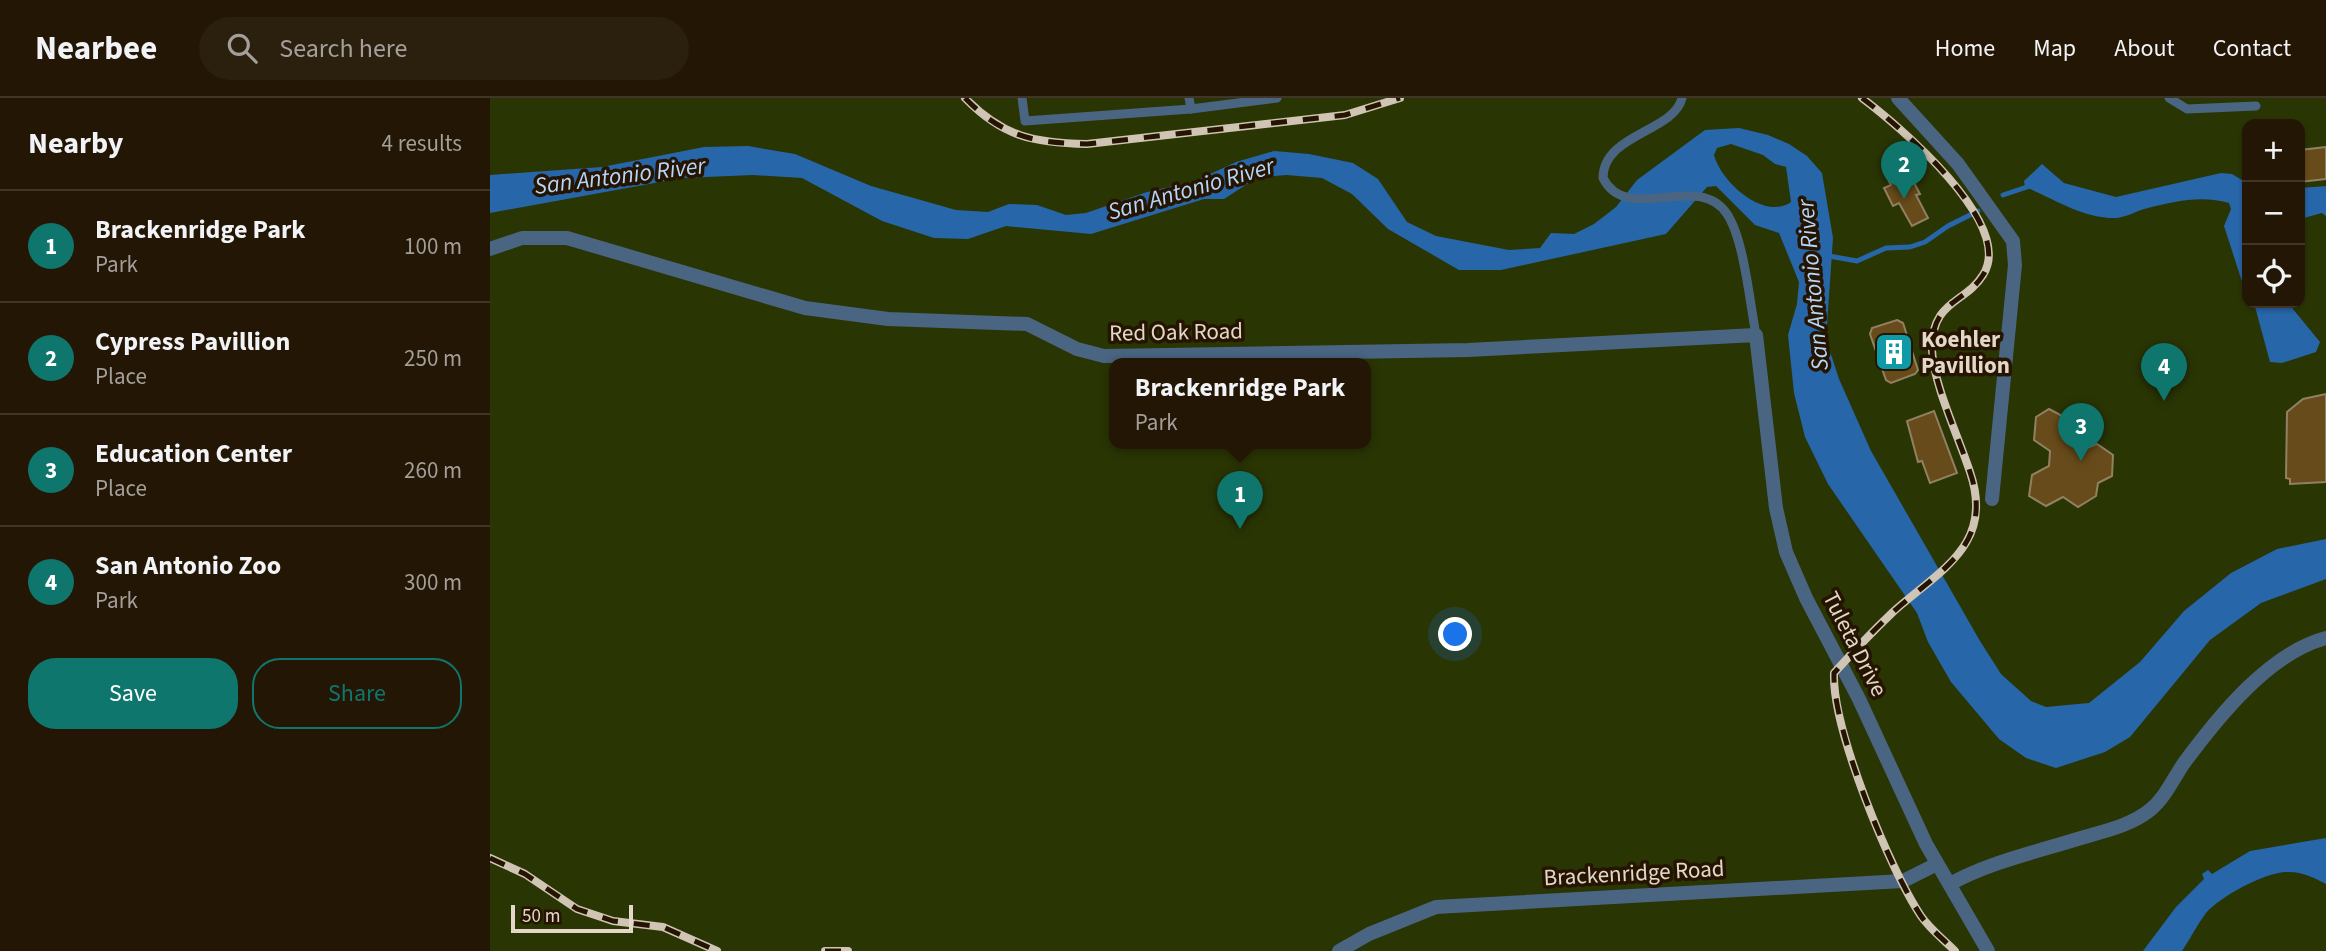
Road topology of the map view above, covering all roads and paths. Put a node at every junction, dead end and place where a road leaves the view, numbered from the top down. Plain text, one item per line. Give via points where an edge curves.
1 (1022, 98) edge
2 (1189, 98) edge
3 (1277, 98) edge
4 (1682, 98) edge
5 (1898, 98) edge
6 (2169, 98) edge
7 (2256, 106) dead end
8 (1191, 109) junction
9 (490, 249) edge
10 (1756, 335) junction
11 (1992, 499) dead end
12 (2326, 638) edge
13 (1937, 864) junction
14 (1950, 884) junction
15 (1339, 951) edge
16 (1988, 951) edge

1 - 8 lane via 1024,121
2 - 8 lane
3 - 8 lane
4 - 10 lane via 1673,112 1618,148 1606,162 1603,178 1610,190 1624,197 1703,196 1725,211 1735,231
5 - 11 street via 1958,163 2012,241 2015,265
6 - 7 lane via 2188,109
9 - 10 street, Red Oak Road via 522,238 567,238 804,308 888,319 1027,324 1077,349 1104,356 1468,350
10 - 13 street, Tuleta Drive via 1776,508 1786,552
12 - 14 street via 2295,649 2259,678 2191,755 2162,798 2140,817 1978,870
13 - 14 street, Tuleta Drive
13 - 15 street, Brackenridge Road via 1903,881 1436,907
14 - 16 street, Tuleta Drive

